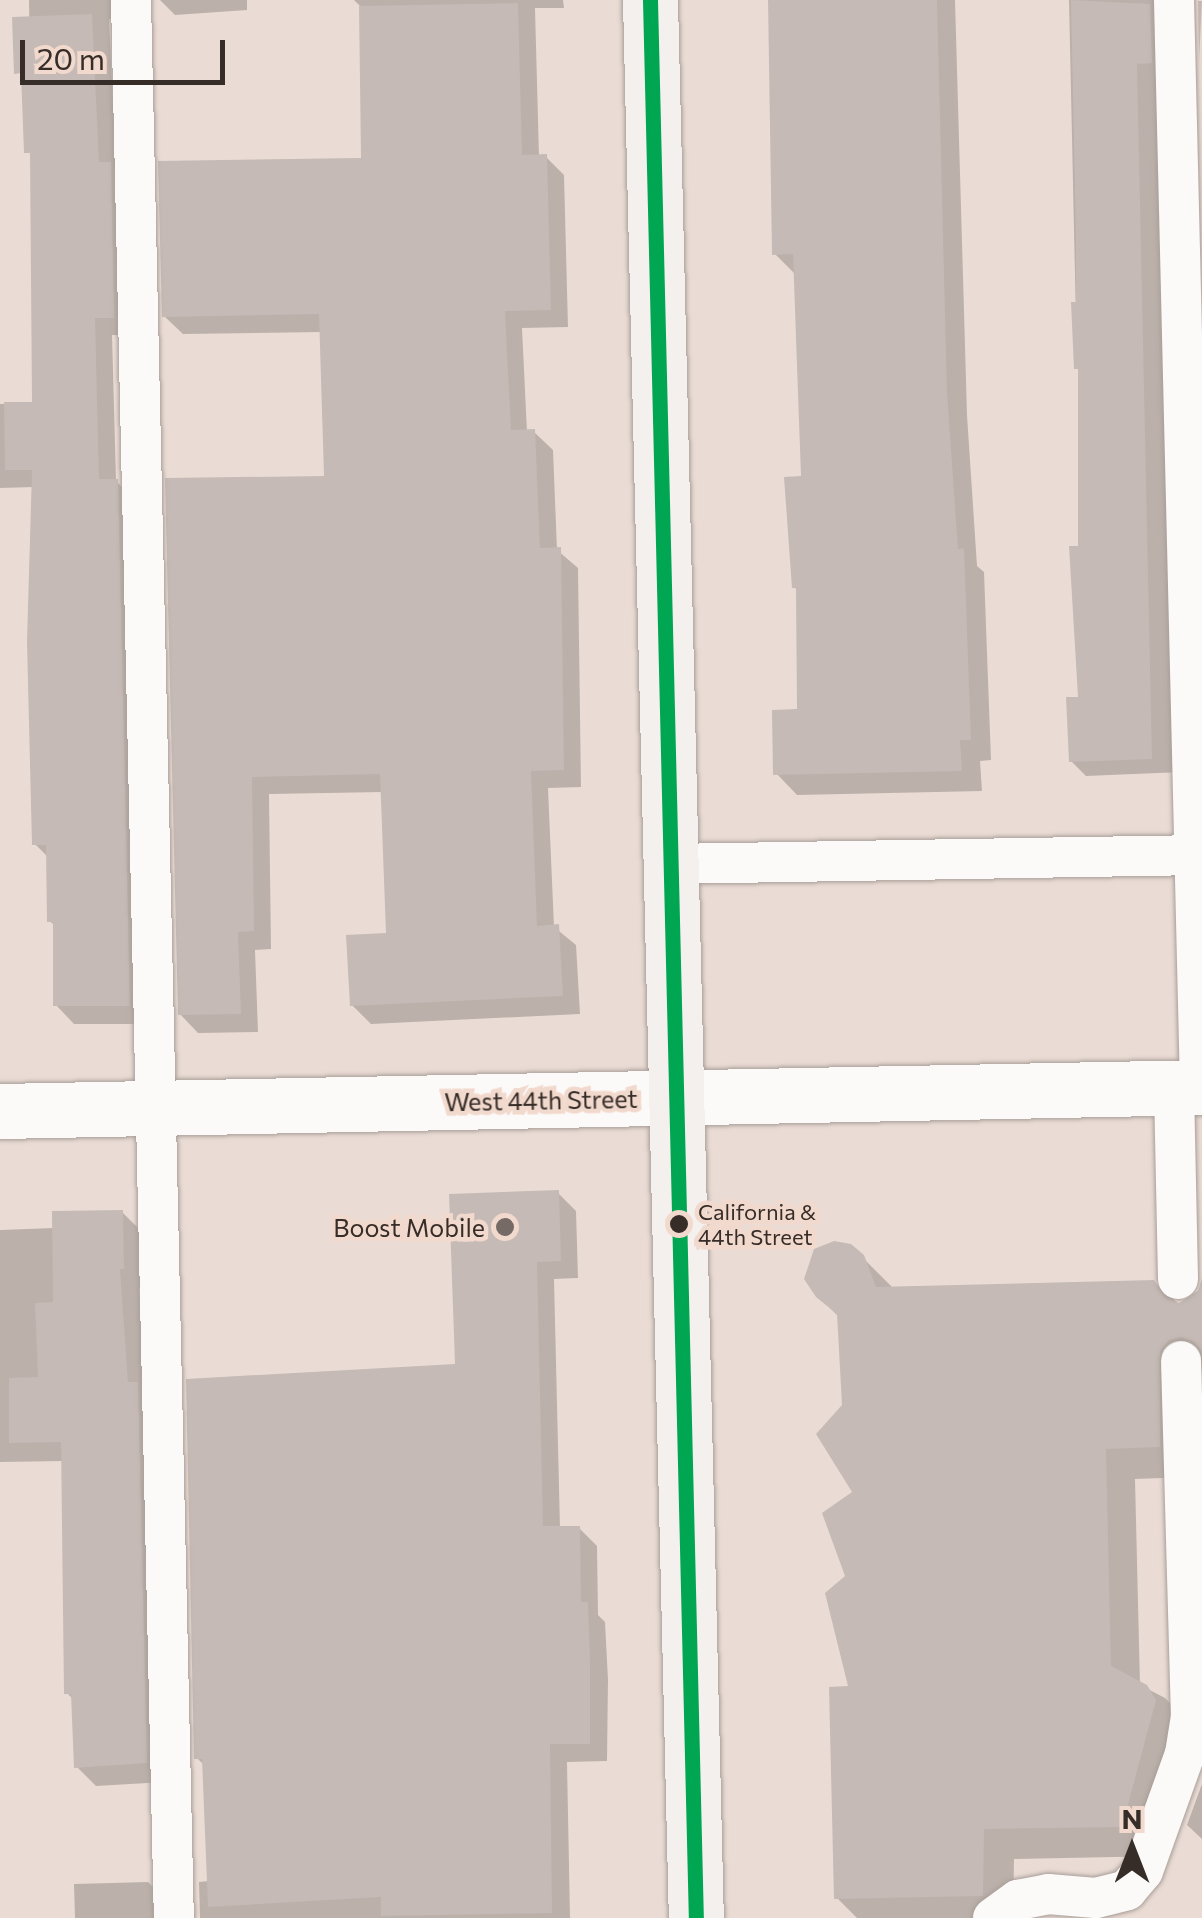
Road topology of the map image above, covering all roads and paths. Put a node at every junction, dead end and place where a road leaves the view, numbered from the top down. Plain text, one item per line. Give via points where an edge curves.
1 (131, 0) edge
2 (650, 0) edge
3 (1174, 0) edge
4 (1198, 855) edge
5 (670, 864) junction
6 (1192, 1087) edge
7 (676, 1097) junction
8 (156, 1108) junction
9 (0, 1112) edge
10 (1178, 1279) dead end
11 (1181, 1361) dead end
12 (174, 1918) edge
13 (696, 1918) edge
14 (992, 1918) edge

1 - 8 lane
2 - 5 main road
3 - 4 lane
4 - 5 lane
4 - 6 lane
5 - 7 main road
6 - 7 street, West 44th Street
6 - 10 lane
7 - 8 street, West 44th Street
7 - 13 main road
8 - 9 street, West 44th Street
8 - 12 lane
11 - 14 lane via 1190,1718 1184,1754 1143,1871 1127,1890 1096,1898 1048,1894 1018,1900

